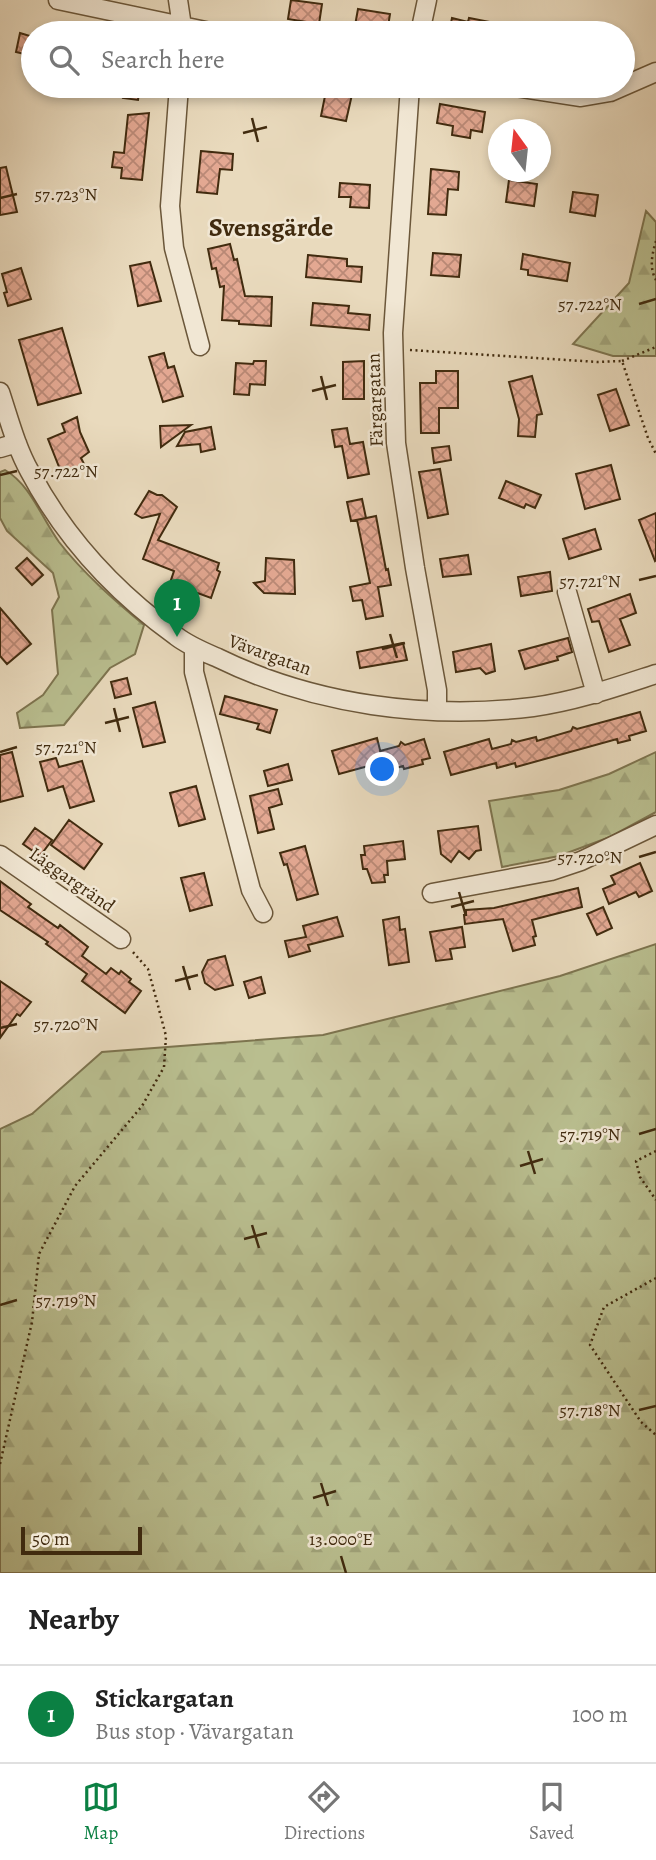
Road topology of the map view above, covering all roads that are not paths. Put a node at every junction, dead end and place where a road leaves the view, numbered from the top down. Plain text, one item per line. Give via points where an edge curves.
1 (58, 0) edge
2 (178, 0) edge
3 (427, 0) edge
4 (146, 21) edge
5 (182, 21) edge
6 (422, 21) edge
7 (656, 72) edge
8 (635, 82) edge
9 (178, 98) edge
10 (409, 98) edge
11 (200, 346) dead end
12 (0, 392) edge
13 (8, 446) edge
14 (567, 592) dead end
15 (194, 647) junction
16 (656, 674) edge
17 (596, 694) junction
18 (438, 710) junction
19 (656, 825) edge
20 (0, 855) edge
21 (432, 894) dead end
22 (263, 913) dead end
23 (121, 939) road end

1 - 4 street
2 - 5 street
3 - 6 street
7 - 8 street
9 - 11 street via 170,206 174,248
10 - 18 street, Färgargatan via 394,350 396,443
12 - 13 street, Vävargatan
13 - 15 street, Vävargatan via 74,541 114,587
14 - 17 street
15 - 18 street, Vävargatan via 247,673 312,693 372,706
15 - 22 street via 194,672 204,714 251,890
16 - 17 street, Vävargatan
17 - 18 street, Vävargatan via 534,706
19 - 21 street via 551,871
20 - 23 street, Läggargränd

